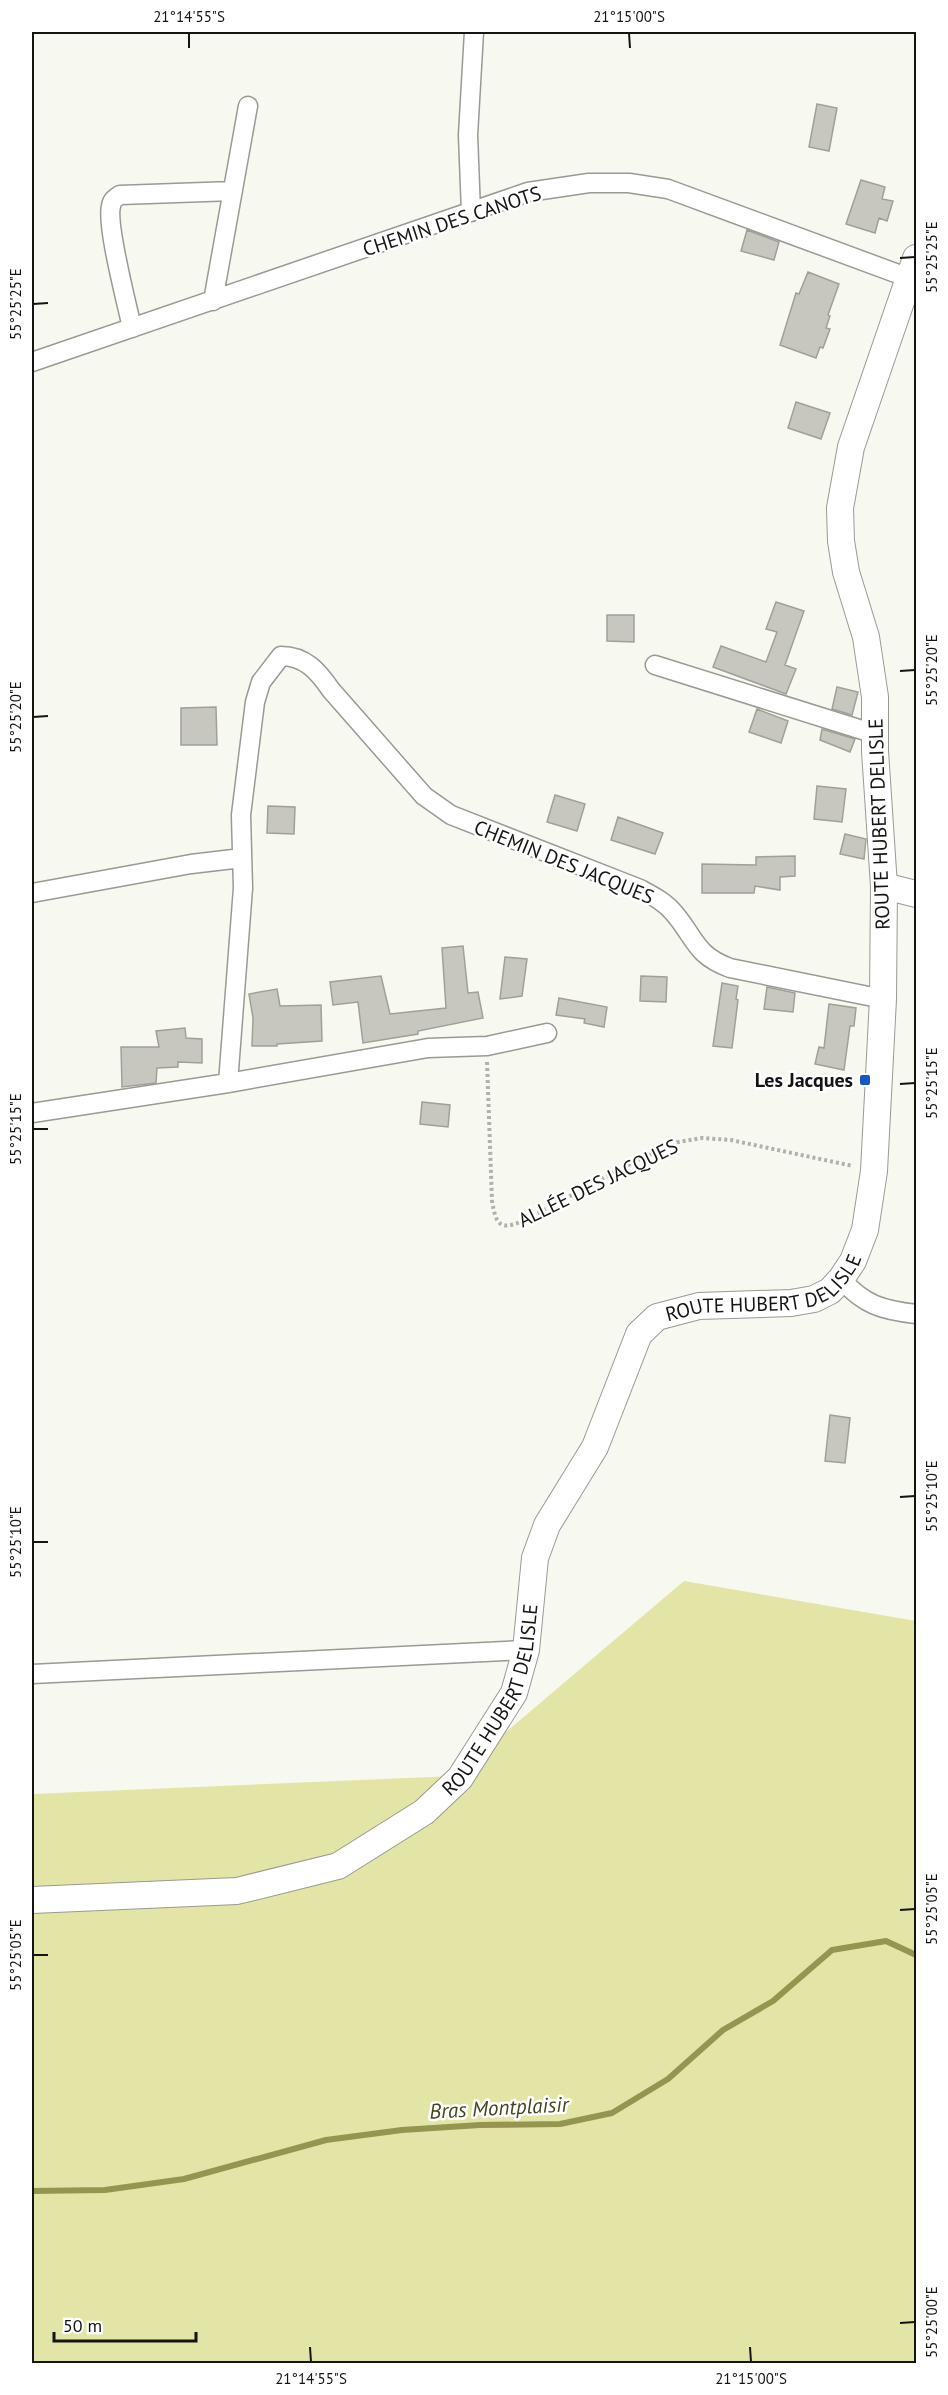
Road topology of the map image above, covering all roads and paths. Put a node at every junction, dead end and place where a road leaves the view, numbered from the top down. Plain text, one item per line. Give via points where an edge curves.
1 (474, 32) edge
2 (248, 106) dead end
3 (233, 191) junction
4 (471, 212) junction
5 (913, 268) edge
6 (213, 300) junction
7 (132, 328) junction
8 (32, 362) edge
9 (655, 665) dead end
10 (875, 734) junction
11 (242, 858) junction
12 (884, 886) junction
13 (32, 893) edge
14 (916, 894) edge
15 (883, 999) junction
16 (547, 1033) dead end
17 (487, 1046) junction
18 (228, 1083) junction
19 (32, 1113) edge
20 (874, 1170) junction
21 (841, 1279) junction
22 (916, 1314) edge
23 (526, 1650) junction
24 (32, 1674) edge
25 (32, 1900) edge

1 - 4 street via 468,135
2 - 3 street
3 - 6 street
3 - 7 street via 120,195 113,200 113,235
4 - 5 street, CHEMIN DES CANOTS via 528,192 589,183 629,183 668,189
4 - 6 street, CHEMIN DES CANOTS
5 - 10 main road, ROUTE HUBERT DELISLE via 851,447 840,508 846,572 870,657
6 - 7 street, CHEMIN DES CANOTS
7 - 8 street, CHEMIN DES CANOTS
9 - 10 street
10 - 12 main road, ROUTE HUBERT DELISLE
11 - 13 street
11 - 15 street, CHEMIN DES JACQUES via 241,815 255,702 261,682 281,656 293,656 319,673 424,796 451,815 659,898 713,962 730,969
11 - 18 street
12 - 14 main road
12 - 15 main road, ROUTE HUBERT DELISLE
15 - 20 main road, ROUTE HUBERT DELISLE
16 - 17 street
17 - 18 street via 428,1048
17 - 20 path, ALLÉE DES JACQUES via 492,1201 496,1220 502,1225 509,1227 523,1221 678,1142 702,1138 731,1140
18 - 19 street
20 - 21 main road, ROUTE HUBERT DELISLE via 865,1230
21 - 22 street via 856,1295 877,1307
21 - 23 main road, ROUTE HUBERT DELISLE via 830,1291 814,1299 699,1306 657,1317 639,1334 595,1446 547,1524 535,1558
23 - 24 street
23 - 25 main road, ROUTE HUBERT DELISLE via 514,1693 460,1778 424,1812 338,1866 237,1891

